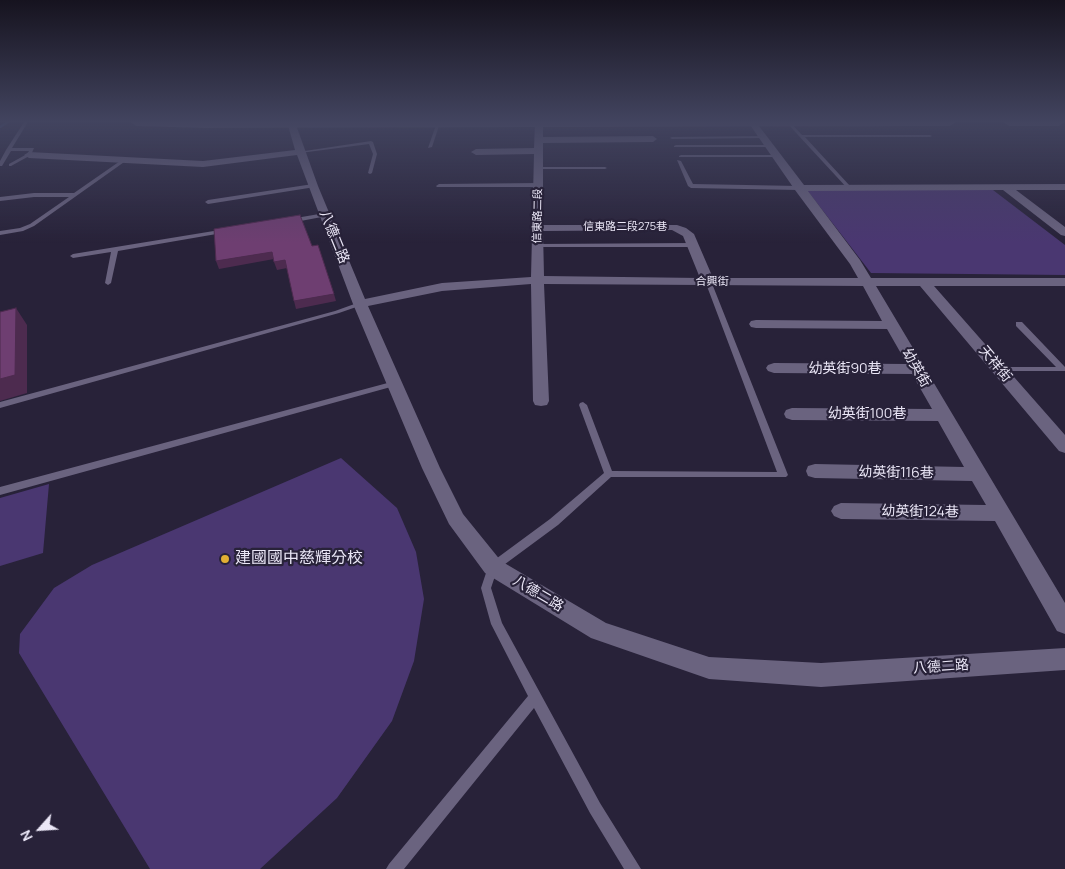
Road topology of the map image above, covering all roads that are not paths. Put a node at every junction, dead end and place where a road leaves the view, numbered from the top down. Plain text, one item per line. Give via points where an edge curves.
1 (15, 163) edge
2 (120, 163) edge
3 (174, 163) edge
4 (214, 163) edge
5 (304, 163) edge
6 (373, 163) edge
7 (539, 163) edge
8 (682, 163) edge
9 (781, 163) edge
10 (826, 163) edge
11 (11, 165) dead end
12 (539, 168) junction
13 (605, 168) dead end
14 (370, 173) dead end
15 (538, 185) junction
16 (846, 185) junction
17 (312, 186) junction
18 (439, 186) dead end
19 (1005, 187) junction
20 (1065, 187) edge
21 (799, 188) junction
22 (74, 195) junction
23 (0, 200) edge
24 (208, 202) dead end
25 (325, 215) junction
26 (286, 221) edge
27 (538, 228) junction
28 (229, 230) edge
29 (0, 233) edge
30 (1065, 233) edge
31 (693, 245) junction
32 (538, 246) junction
33 (115, 249) junction
34 (73, 256) dead end
35 (537, 280) junction
36 (708, 282) junction
37 (866, 282) junction
38 (924, 282) junction
39 (1065, 282) edge
40 (108, 283) dead end
41 (360, 304) junction
42 (756, 324) dead end
43 (1019, 324) dead end
44 (891, 325) junction
45 (774, 368) dead end
46 (916, 369) junction
47 (999, 369) junction
48 (1064, 369) edge
49 (395, 383) junction
50 (541, 401) dead end
51 (0, 405) edge
52 (583, 405) dead end
53 (792, 414) dead end
54 (942, 415) junction
55 (1065, 446) edge
56 (815, 471) dead end
57 (609, 474) junction
58 (977, 474) junction
59 (0, 491) edge
60 (841, 511) dead end
61 (1000, 513) junction
62 (493, 567) junction
63 (1065, 624) edge
64 (1065, 659) edge
65 (535, 697) junction
66 (394, 869) edge
67 (633, 869) edge

1 - 11 lane
2 - 22 lane
3 - 4 street
5 - 17 street, 八德二路
6 - 14 lane
7 - 12 street, 信東路二段
8 - 21 lane via 690,186
9 - 21 street, 幼英街
10 - 16 lane
12 - 13 lane
12 - 15 street, 信東路二段
15 - 18 lane
15 - 27 street, 信東路二段
16 - 19 street
16 - 21 street
17 - 24 lane
17 - 25 street, 八德二路
19 - 20 street
19 - 30 street
21 - 37 street, 幼英街 via 856,263
22 - 23 lane via 34,195
22 - 29 lane via 32,225
25 - 26 lane
25 - 41 street, 八德二路
27 - 31 street, 信東路二段275巷 via 672,227 688,234
27 - 32 street, 信東路二段
28 - 33 lane
31 - 32 lane
31 - 36 street, 信東路二段275巷
32 - 35 street, 信東路二段
33 - 34 lane
33 - 40 lane
35 - 36 street, 合興街
35 - 41 street, 合興街 via 442,287
35 - 50 street, 信東路二段
36 - 37 street, 合興街
36 - 57 lane via 783,475
37 - 38 street, 合興街
37 - 44 street, 幼英街
38 - 39 street, 合興街
38 - 47 street, 天祥街
41 - 49 street, 八德二路
41 - 51 lane
42 - 44 street
43 - 48 lane
44 - 46 street, 幼英街
45 - 46 street, 幼英街90巷
46 - 54 street, 幼英街
47 - 48 lane
47 - 55 street, 天祥街
49 - 59 lane
49 - 62 street, 八德二路 via 456,519
52 - 57 lane
53 - 54 street, 幼英街100巷
54 - 58 street, 幼英街
56 - 58 street, 幼英街116巷
57 - 62 lane via 554,522
58 - 61 street, 幼英街
60 - 61 street, 幼英街124巷
61 - 63 street, 幼英街
62 - 64 street, 八德二路 via 599,631 708,668 821,674
62 - 65 lane via 486,588 497,624
65 - 66 lane
65 - 67 lane

